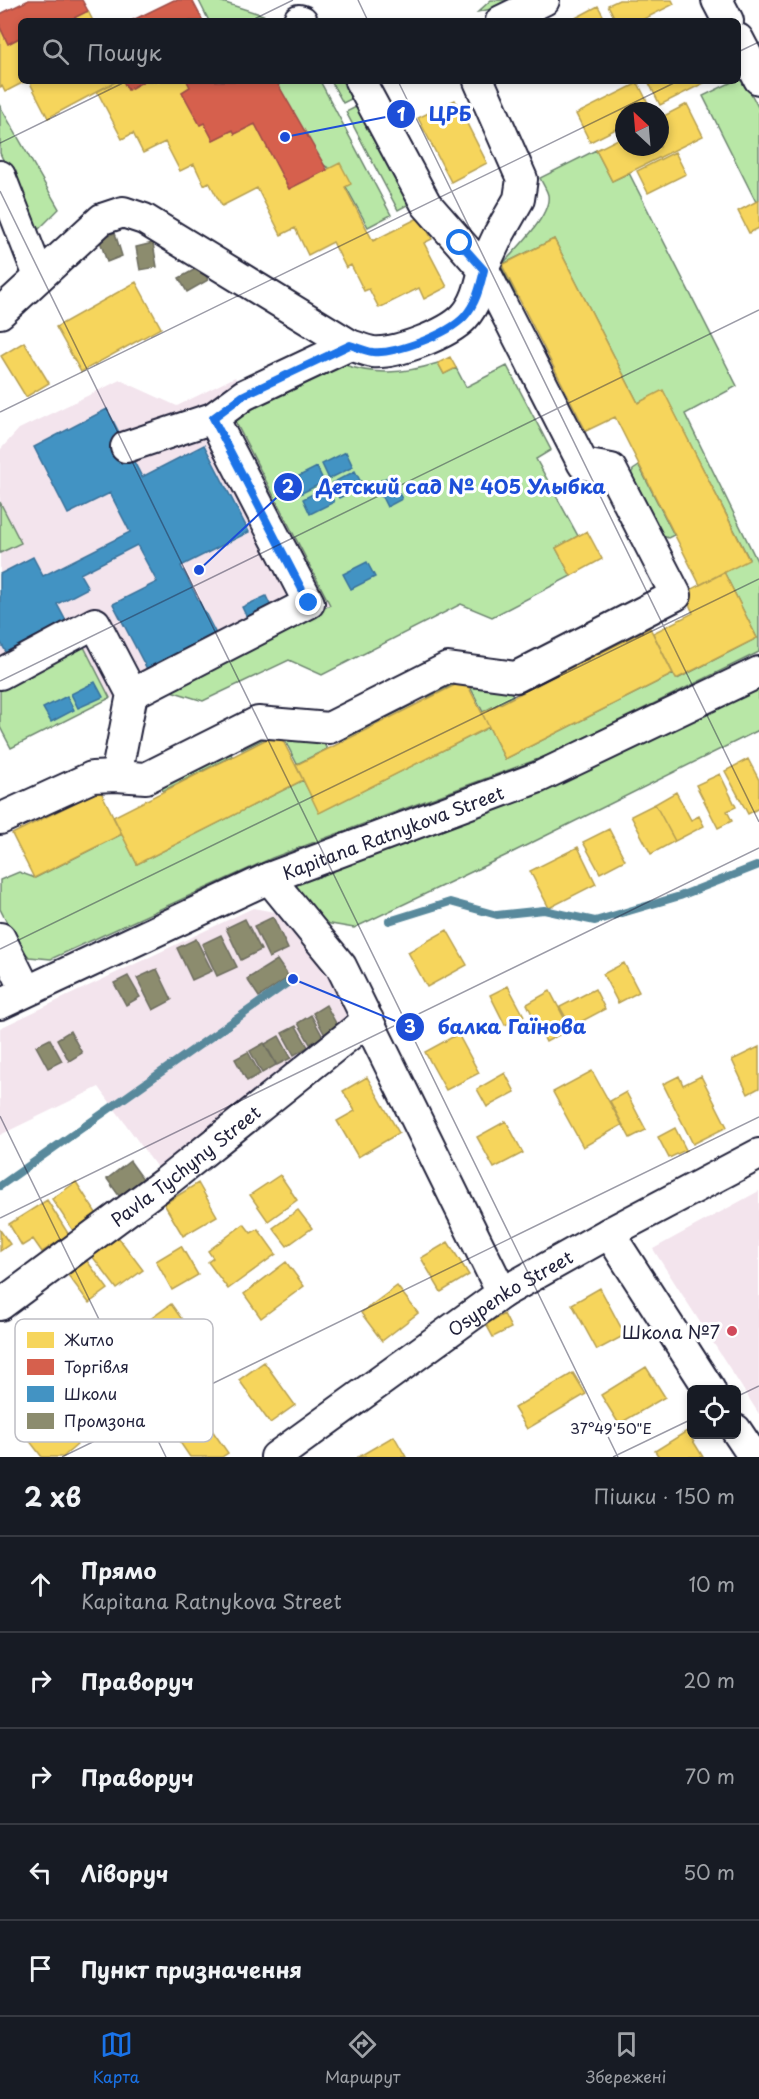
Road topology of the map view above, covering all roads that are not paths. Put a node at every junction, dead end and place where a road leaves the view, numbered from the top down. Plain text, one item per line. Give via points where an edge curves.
1 (544, 0) edge
2 (717, 0) edge
3 (507, 18) edge
4 (726, 18) edge
5 (741, 45) edge
6 (759, 79) edge
7 (362, 84) edge
8 (480, 84) edge
9 (0, 176) edge
10 (484, 269) junction
11 (39, 276) junction
12 (0, 313) edge
13 (350, 345) junction
14 (213, 418) junction
15 (126, 447) dead end
16 (759, 672) edge
17 (0, 674) edge
18 (132, 694) junction
19 (116, 776) junction
20 (0, 819) edge
21 (269, 878) junction
22 (0, 938) edge
23 (13, 997) edge
24 (368, 1020) junction
25 (759, 1154) edge
26 (609, 1233) junction
27 (502, 1293) junction
28 (0, 1305) edge
29 (707, 1385) edge
30 (741, 1438) edge
31 (283, 1455) edge
32 (754, 1457) edge

1 - 3 street
2 - 4 street
5 - 6 street
7 - 10 street via 426,204
8 - 10 street via 522,179 519,199
9 - 11 street
10 - 13 street via 478,296 451,328 406,347 373,352
10 - 19 street via 583,464 611,469 676,595 516,677 448,668 329,728 258,722 146,778
11 - 12 street
11 - 13 street via 102,219 123,212 144,219
13 - 14 street via 244,395
14 - 15 street
14 - 18 street via 309,603
16 - 21 street, Kapitana Ratnykova Street via 539,777
17 - 18 street via 95,623
18 - 19 street
19 - 20 street via 92,777
21 - 23 street, Kapitana Ratnykova Street
21 - 24 street via 341,966
22 - 23 street, Kapitana Ratnykova Street
24 - 27 street
24 - 28 street, Pavla Tychyny Street via 167,1181
25 - 26 street, Osypenko Street
26 - 27 street, Osypenko Street
26 - 29 street
27 - 31 street, Osypenko Street
30 - 32 street

